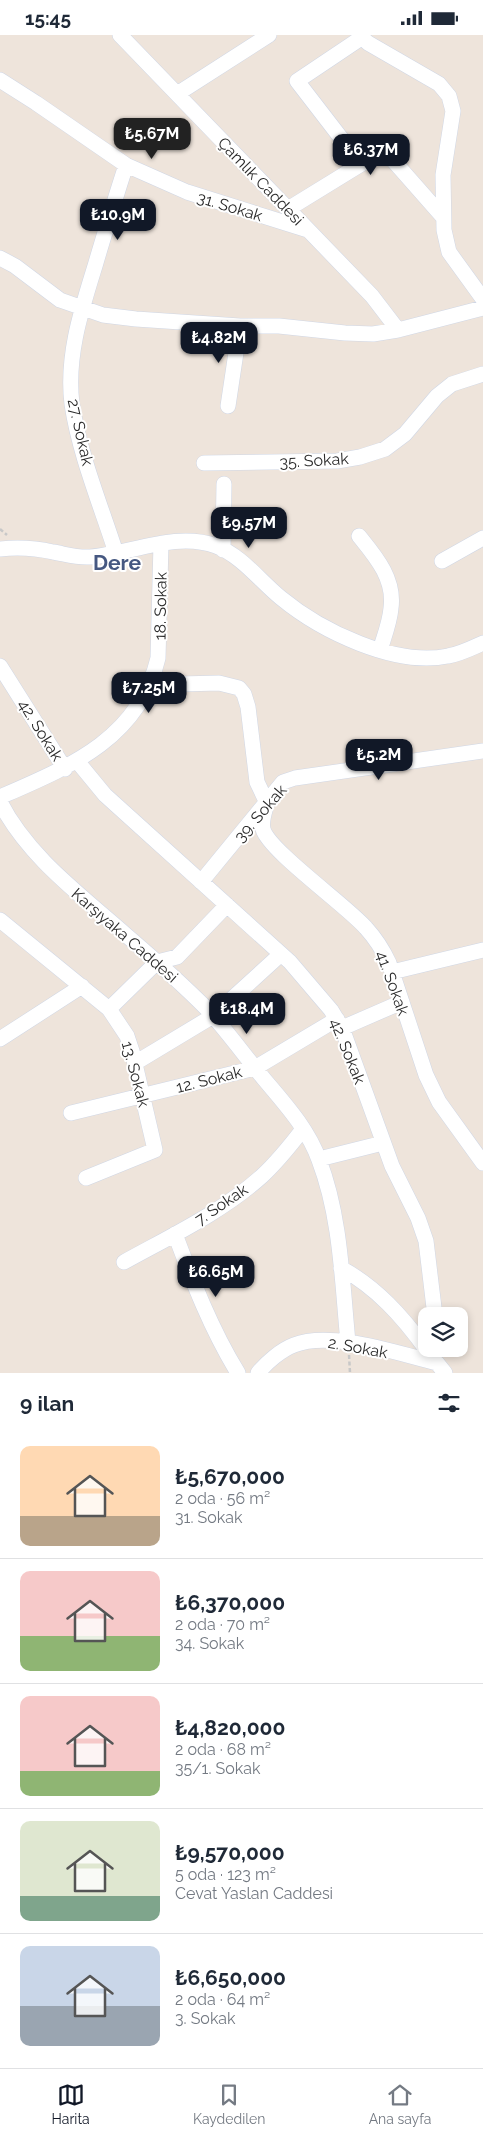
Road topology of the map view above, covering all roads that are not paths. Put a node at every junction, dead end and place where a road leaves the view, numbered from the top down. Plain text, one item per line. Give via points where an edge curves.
1 (120, 35) edge
2 (269, 35) edge
3 (360, 36) edge
4 (0, 81) edge
5 (177, 94) junction
6 (361, 164) junction
7 (126, 165) junction
8 (288, 209) junction
9 (443, 217) junction
10 (309, 231) junction
11 (0, 258) edge
12 (483, 299) edge
13 (483, 308) edge
14 (82, 309) junction
15 (240, 326) junction
16 (398, 330) junction
17 (483, 374) edge
18 (228, 406) dead end
19 (204, 463) dead end
20 (224, 484) dead end
21 (359, 535) dead end
22 (483, 538) edge
23 (161, 544) junction
24 (0, 549) edge
25 (223, 550) junction
26 (116, 553) junction
27 (442, 561) dead end
28 (483, 643) edge
29 (380, 650) junction
30 (0, 666) edge
31 (151, 681) junction
32 (483, 751) edge
33 (71, 765) junction
34 (0, 797) edge
35 (0, 802) edge
36 (267, 803) junction
37 (201, 882) junction
38 (227, 905) junction
39 (0, 919) edge
40 (483, 950) edge
41 (281, 954) junction
42 (157, 962) junction
43 (392, 972) junction
44 (82, 986) junction
45 (402, 1002) junction
46 (109, 1009) junction
47 (213, 1016) junction
48 (339, 1024) junction
49 (0, 1039) edge
50 (135, 1063) junction
51 (255, 1068) junction
52 (143, 1095) junction
53 (71, 1113) dead end
54 (303, 1129) junction
55 (383, 1143) junction
56 (319, 1159) junction
57 (483, 1163) edge
58 (86, 1178) dead end
59 (175, 1234) junction
60 (124, 1262) dead end
61 (341, 1268) junction
62 (434, 1307) edge
63 (418, 1338) edge
64 (348, 1342) junction
65 (439, 1365) edge
66 (238, 1373) edge
67 (258, 1373) edge

1 - 5 street, Çamlık Caddesi
2 - 5 street
3 - 6 street via 297,81
3 - 9 street via 439,84 449,96 453,111 443,175
4 - 7 street, 31. Sokak
5 - 8 street, Çamlık Caddesi
6 - 8 street
6 - 9 street via 384,151
7 - 10 street, 31. Sokak via 187,192
7 - 14 street, 27. Sokak
8 - 10 street, Çamlık Caddesi
9 - 12 street via 449,252
10 - 16 street, Çamlık Caddesi via 372,296
11 - 14 street via 60,300
13 - 16 street
14 - 15 street via 136,319
14 - 26 street, 27. Sokak via 71,373 72,404
15 - 16 street via 373,334
15 - 18 street
17 - 19 street, 35. Sokak via 452,384 437,396 405,434 385,449 360,457 337,461
20 - 25 street
21 - 29 street via 381,565 389,583 391,609
22 - 27 street
23 - 25 street via 188,541
23 - 26 street
23 - 31 street, 18. Sokak via 160,641
24 - 26 street via 32,549 88,557
25 - 29 street via 258,576 279,597 326,630
28 - 29 street via 447,656 433,657
30 - 33 street, 42. Sokak
31 - 33 street, 18. Sokak via 121,727 105,743
31 - 36 street via 219,683 238,688 244,694 257,782
32 - 36 street, 39. Sokak via 295,778 282,782
33 - 34 street, 18. Sokak
33 - 37 street, 42. Sokak
35 - 42 street, Karşıyaka Caddesi via 8,818 48,867
36 - 37 street, 39. Sokak
36 - 43 street, 41. Sokak via 263,829 273,846 366,928 381,946
37 - 38 street, 42. Sokak
38 - 41 street, 42. Sokak
38 - 42 street via 177,957
39 - 44 street, 13. Sokak
40 - 43 street
41 - 47 street
41 - 48 street, 42. Sokak via 312,985
42 - 46 street
42 - 47 street, Karşıyaka Caddesi
43 - 45 street, 41. Sokak
44 - 46 street, 13. Sokak
44 - 49 street
45 - 48 street, 12. Sokak
45 - 57 street, 41. Sokak via 426,1075 439,1102
46 - 50 street, 13. Sokak via 127,1036
47 - 50 street
47 - 51 street, Karşıyaka Caddesi
48 - 51 street, 12. Sokak
48 - 55 street, 42. Sokak
50 - 52 street, 13. Sokak
51 - 52 street, 12. Sokak
51 - 54 street, Karşıyaka Caddesi
52 - 53 street, 12. Sokak
52 - 58 street, 13. Sokak via 155,1149
54 - 56 street, Karşıyaka Caddesi
54 - 59 street, 7. Sokak via 261,1177
55 - 56 street
55 - 62 street, 42. Sokak via 426,1241
56 - 61 street, Karşıyaka Caddesi via 330,1199
59 - 60 street, 7. Sokak
59 - 66 street via 209,1320
61 - 63 street, 2. Sokak via 380,1295 402,1315
61 - 64 street, Karşıyaka Caddesi
64 - 65 street, 2. Sokak
64 - 67 street, 2. Sokak via 319,1340 293,1345

